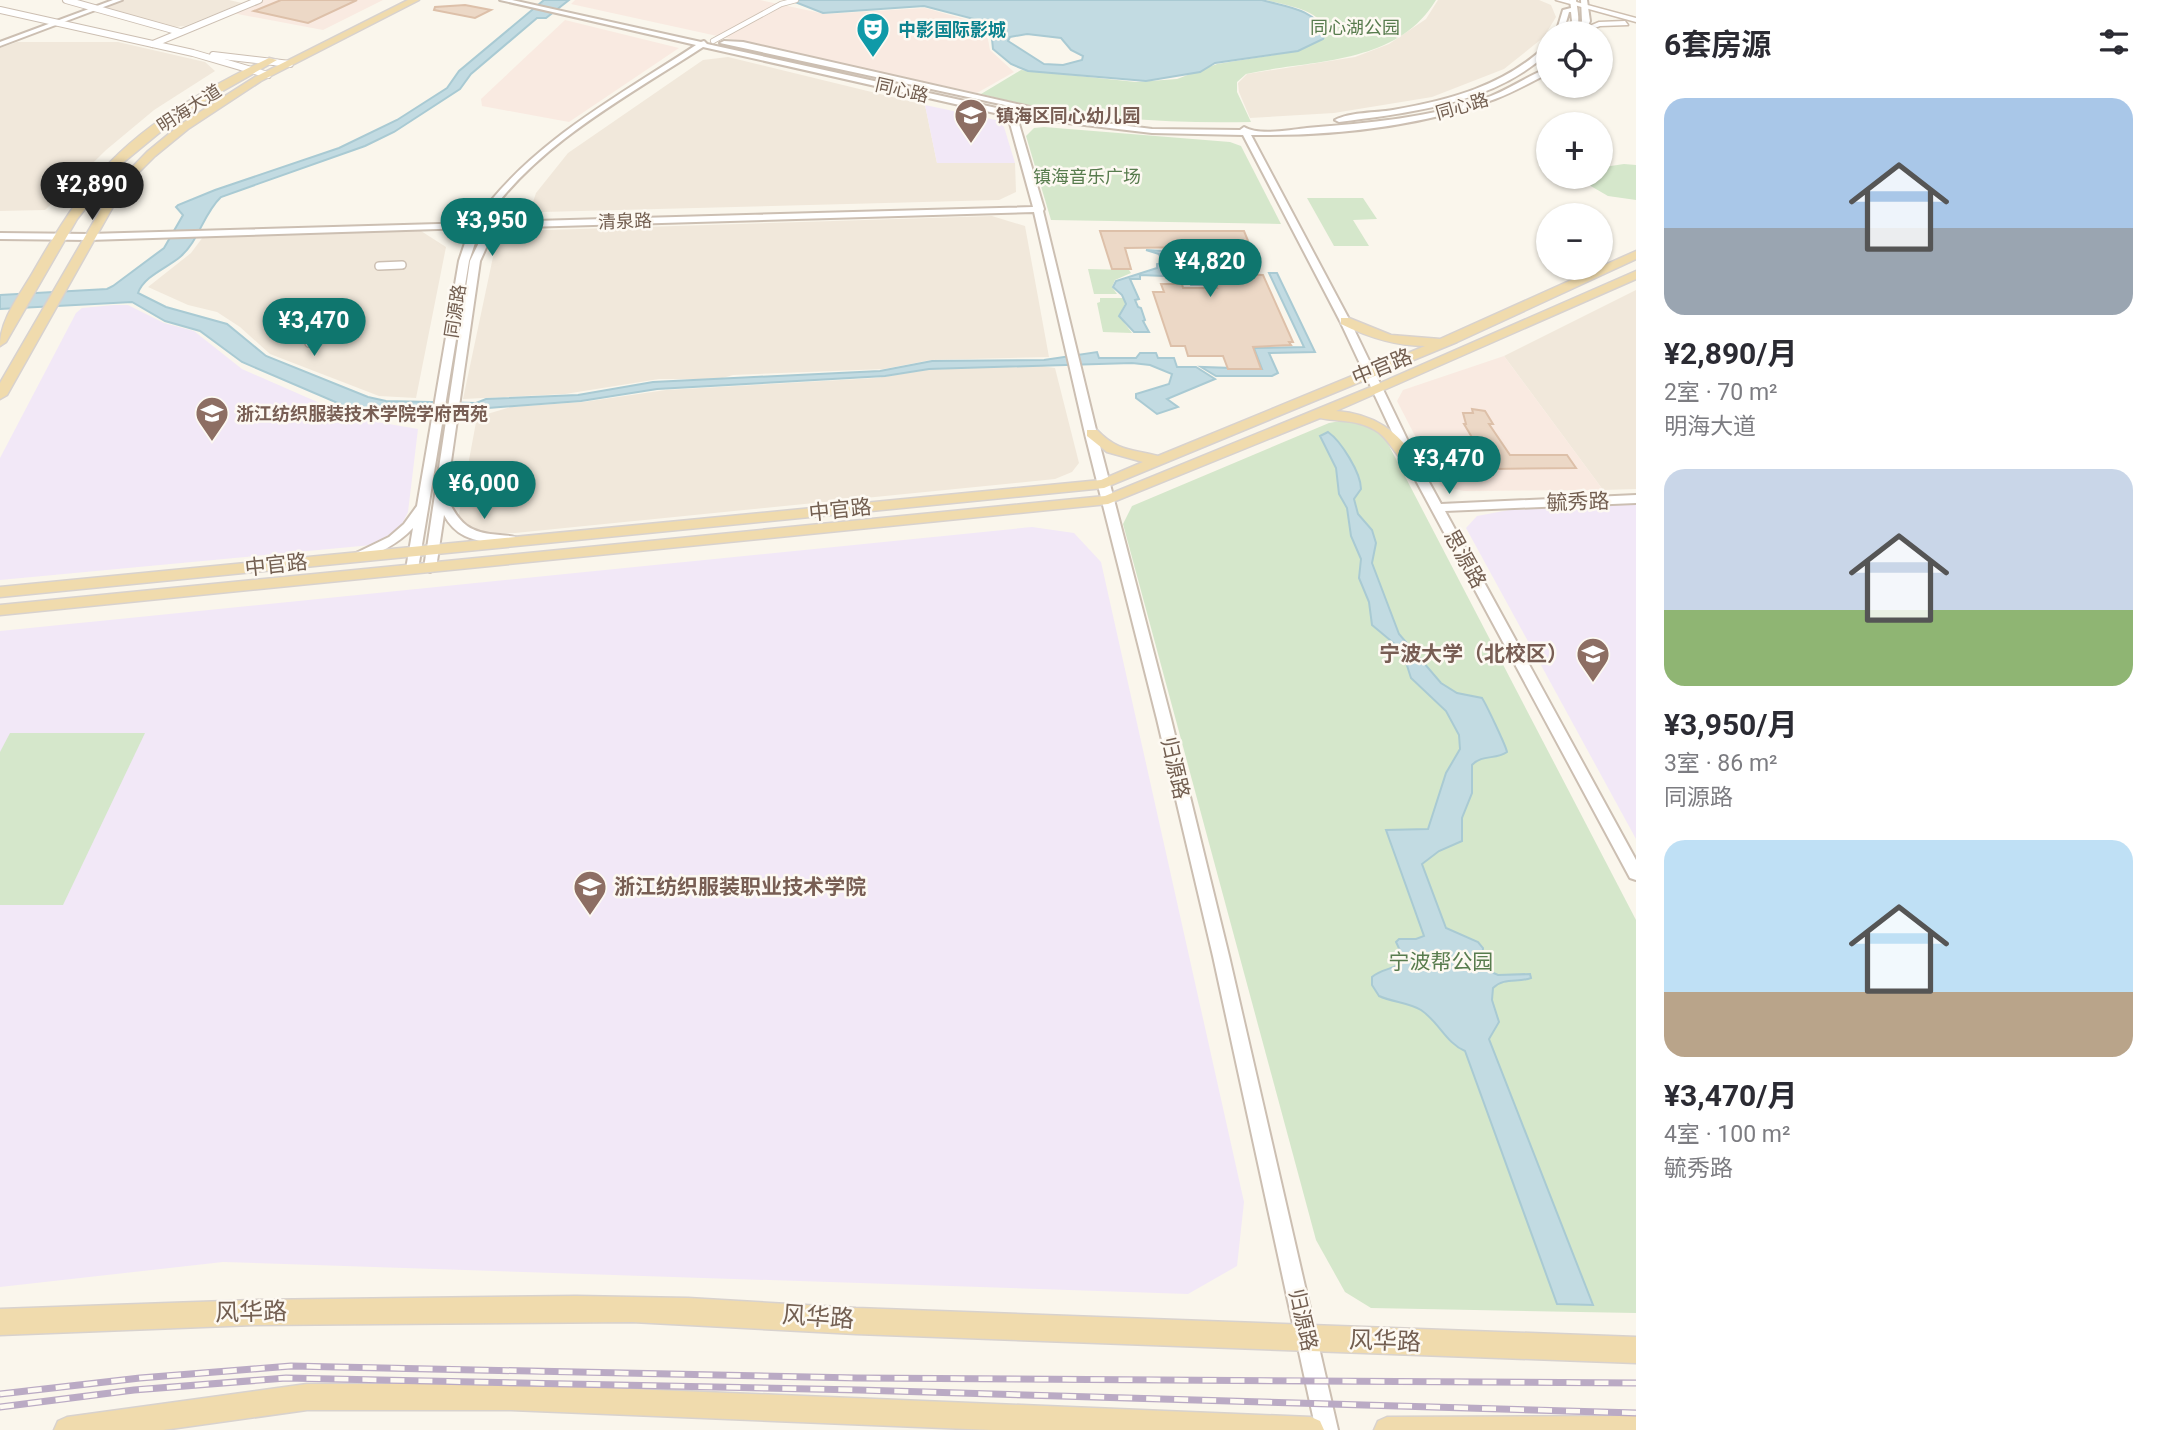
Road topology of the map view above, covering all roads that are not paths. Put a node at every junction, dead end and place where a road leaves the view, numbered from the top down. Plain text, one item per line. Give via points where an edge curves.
1 (66, 0) edge
2 (106, 0) edge
3 (119, 0) edge
4 (259, 0) edge
5 (399, 0) edge
6 (415, 0) edge
7 (503, 0) edge
8 (528, 0) edge
9 (796, 0) edge
10 (1560, 0) edge
11 (1584, 1) edge
12 (1574, 4) edge
13 (536, 5) junction
14 (93, 7) junction
15 (0, 10) edge
16 (1636, 20) edge
17 (47, 21) junction
18 (1563, 21) edge
19 (1585, 21) edge
20 (1613, 22) edge
21 (57, 23) junction
22 (180, 32) junction
23 (0, 38) edge
24 (0, 44) edge
25 (153, 44) junction
26 (714, 44) junction
27 (193, 53) junction
28 (1536, 59) edge
29 (272, 60) junction
30 (290, 64) junction
31 (1536, 70) edge
32 (248, 71) junction
33 (268, 75) junction
34 (1536, 77) edge
35 (1536, 85) edge
36 (1014, 114) junction
37 (1247, 134) junction
38 (505, 205) dead end
39 (1040, 209) junction
40 (497, 215) dead end
41 (490, 224) junction
42 (477, 225) junction
43 (0, 236) edge
44 (89, 237) junction
45 (62, 238) junction
46 (1636, 255) edge
47 (402, 265) dead end
48 (379, 266) dead end
49 (1636, 275) edge
50 (1346, 321) junction
51 (1452, 339) junction
52 (0, 342) edge
53 (1369, 372) junction
54 (1376, 390) junction
55 (0, 396) edge
56 (1314, 415) junction
57 (1092, 433) junction
58 (1156, 459) junction
59 (1412, 461) junction
60 (1104, 484) junction
61 (441, 497) junction
62 (424, 498) junction
63 (1636, 499) edge
64 (1108, 500) junction
65 (1437, 508) junction
66 (527, 540) junction
67 (433, 550) junction
68 (415, 552) junction
69 (351, 558) junction
70 (430, 568) junction
71 (412, 569) junction
72 (0, 592) edge
73 (0, 610) edge
74 (1636, 874) edge
75 (0, 1322) edge
76 (1307, 1338) junction
77 (1636, 1350) edge
78 (1636, 1429) edge
79 (67, 1430) edge
80 (1311, 1430) edge
81 (1327, 1430) edge
82 (1387, 1430) edge

1 - 14 street
2 - 14 street
3 - 14 street
4 - 22 street
5 - 29 main road, 明海大道
6 - 30 main road, 明海大道
7 - 13 street
8 - 13 street
9 - 26 street via 781,4
10 - 12 main road
11 - 12 main road
11 - 16 main road
11 - 19 street
12 - 18 street
13 - 26 street
14 - 17 street
14 - 21 street
14 - 22 street
15 - 17 street
16 - 20 main road
17 - 21 street
17 - 23 street
21 - 24 street
21 - 25 street
22 - 25 street
25 - 27 street
26 - 28 street via 743,44 1048,111 1230,125 1338,120 1416,108 1479,90
26 - 36 street via 721,54
26 - 38 street via 557,152
26 - 42 street, 同源路 via 536,158
27 - 29 street
27 - 32 street
29 - 30 street
29 - 32 main road, 明海大道
30 - 33 main road, 明海大道
31 - 37 street, 同心路 via 1490,93 1439,108
32 - 33 street
32 - 45 main road, 明海大道 via 161,124 126,153 97,184
33 - 44 main road, 明海大道 via 169,136 120,185
34 - 37 street, 同心路 via 1494,97 1439,113 1354,128
35 - 37 street via 1506,99 1419,123 1336,134
36 - 37 street via 1151,136
36 - 39 street, 归源路
37 - 50 street, 思源路
39 - 41 street, 清泉路
39 - 57 street, 归源路
40 - 41 street, 同源路
41 - 42 street, 清泉路
41 - 61 street, 同源路 via 475,261
42 - 44 street, 清泉路
42 - 62 street, 同源路 via 464,261
43 - 45 street, 清泉路
44 - 45 street, 清泉路
44 - 55 main road, 明海大道
45 - 52 main road, 明海大道
46 - 51 main road, 中官路
47 - 48 street
49 - 54 main road, 中官路
50 - 51 main road via 1378,337 1404,342
50 - 53 street, 思源路
51 - 53 main road, 中官路
53 - 54 street, 思源路
53 - 58 main road, 中官路
54 - 56 main road, 中官路
54 - 59 street, 思源路
56 - 59 main road via 1352,416 1378,424 1398,440
56 - 64 main road, 中官路
57 - 58 main road via 1116,453
57 - 60 street, 归源路
58 - 60 main road, 中官路
59 - 65 street, 思源路
60 - 64 street, 归源路
60 - 66 main road, 中官路
61 - 66 street via 454,524 463,531 478,537
61 - 67 street, 同源路
62 - 68 street, 同源路
62 - 69 street via 413,522 400,535
63 - 65 street, 毓秀路
64 - 70 main road, 中官路
64 - 76 street, 归源路 via 1176,770
65 - 74 street, 思源路
66 - 67 main road, 中官路
67 - 68 main road, 中官路
67 - 70 street, 同源路
68 - 69 main road, 中官路
68 - 71 street, 同源路
69 - 72 main road, 中官路
70 - 71 main road, 中官路
71 - 73 main road, 中官路
75 - 76 main road, 风华路 via 146,1314 555,1308
76 - 77 main road, 风华路
76 - 81 street, 归源路
78 - 82 main road
79 - 80 main road via 307,1397 512,1397

